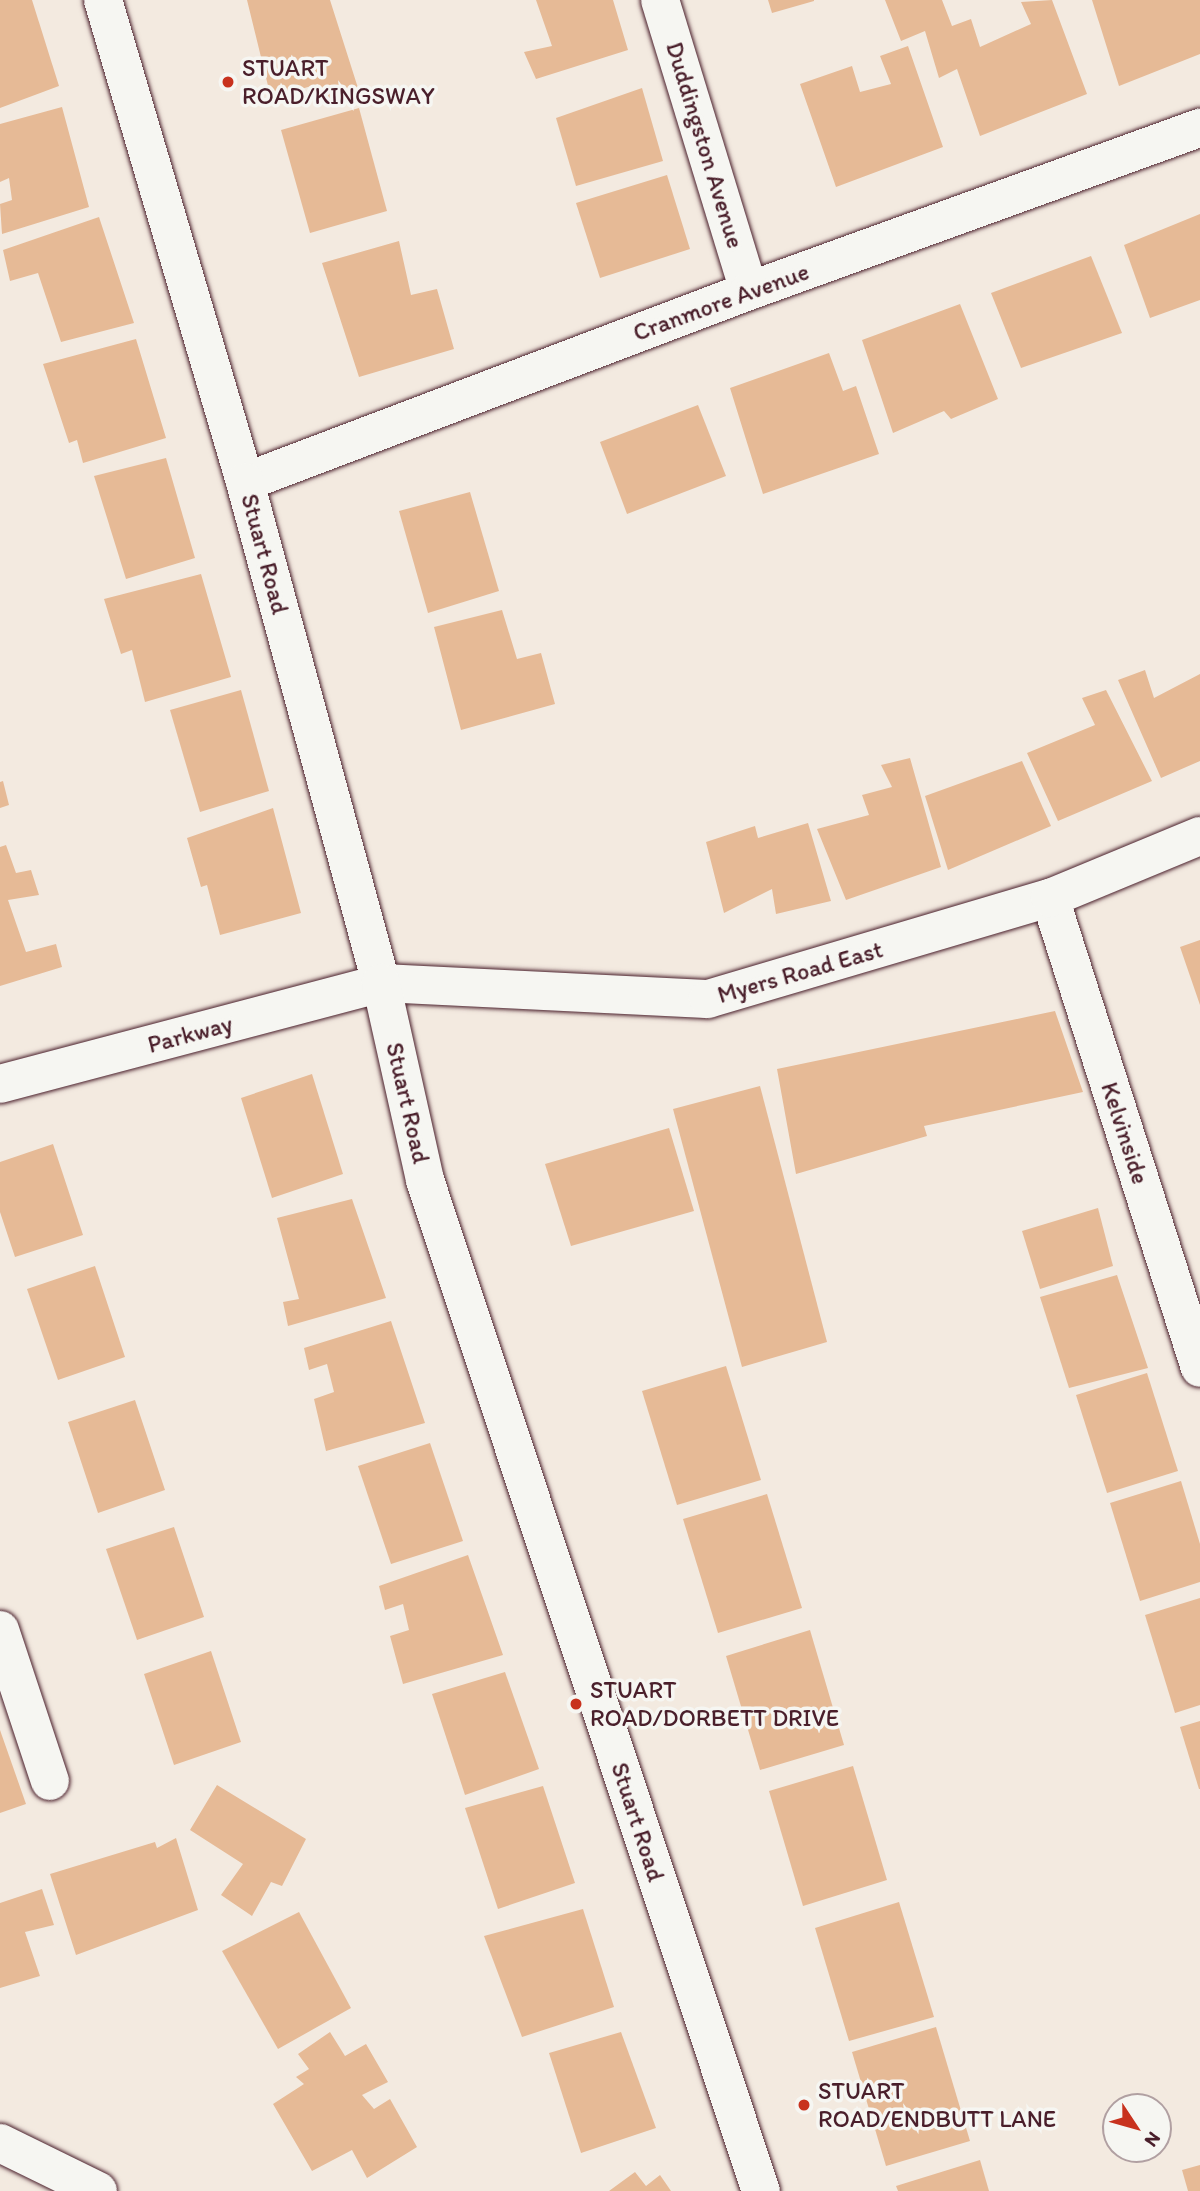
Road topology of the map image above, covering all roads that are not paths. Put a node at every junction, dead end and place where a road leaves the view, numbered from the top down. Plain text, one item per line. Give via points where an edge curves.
1 (103, 0) edge
2 (660, 0) edge
3 (1200, 128) edge
4 (749, 290) junction
5 (245, 482) junction
6 (1200, 836) edge
7 (1050, 898) junction
8 (381, 983) junction
9 (0, 1084) edge
10 (1200, 1368) edge
11 (0, 1630) edge
12 (50, 1781) dead end
13 (0, 2143) edge
14 (99, 2191) edge
15 (761, 2191) edge

1 - 5 street, Stuart Road
2 - 4 street, Duddingston Avenue
3 - 4 street, Cranmore Avenue
4 - 5 street, Cranmore Avenue
5 - 8 street, Stuart Road
6 - 7 street, Myers Road East
7 - 8 street, Myers Road East via 708,999
7 - 10 street, Kelvinside
8 - 9 street, Parkway
8 - 15 street, Stuart Road via 425,1180
11 - 12 street
13 - 14 street

